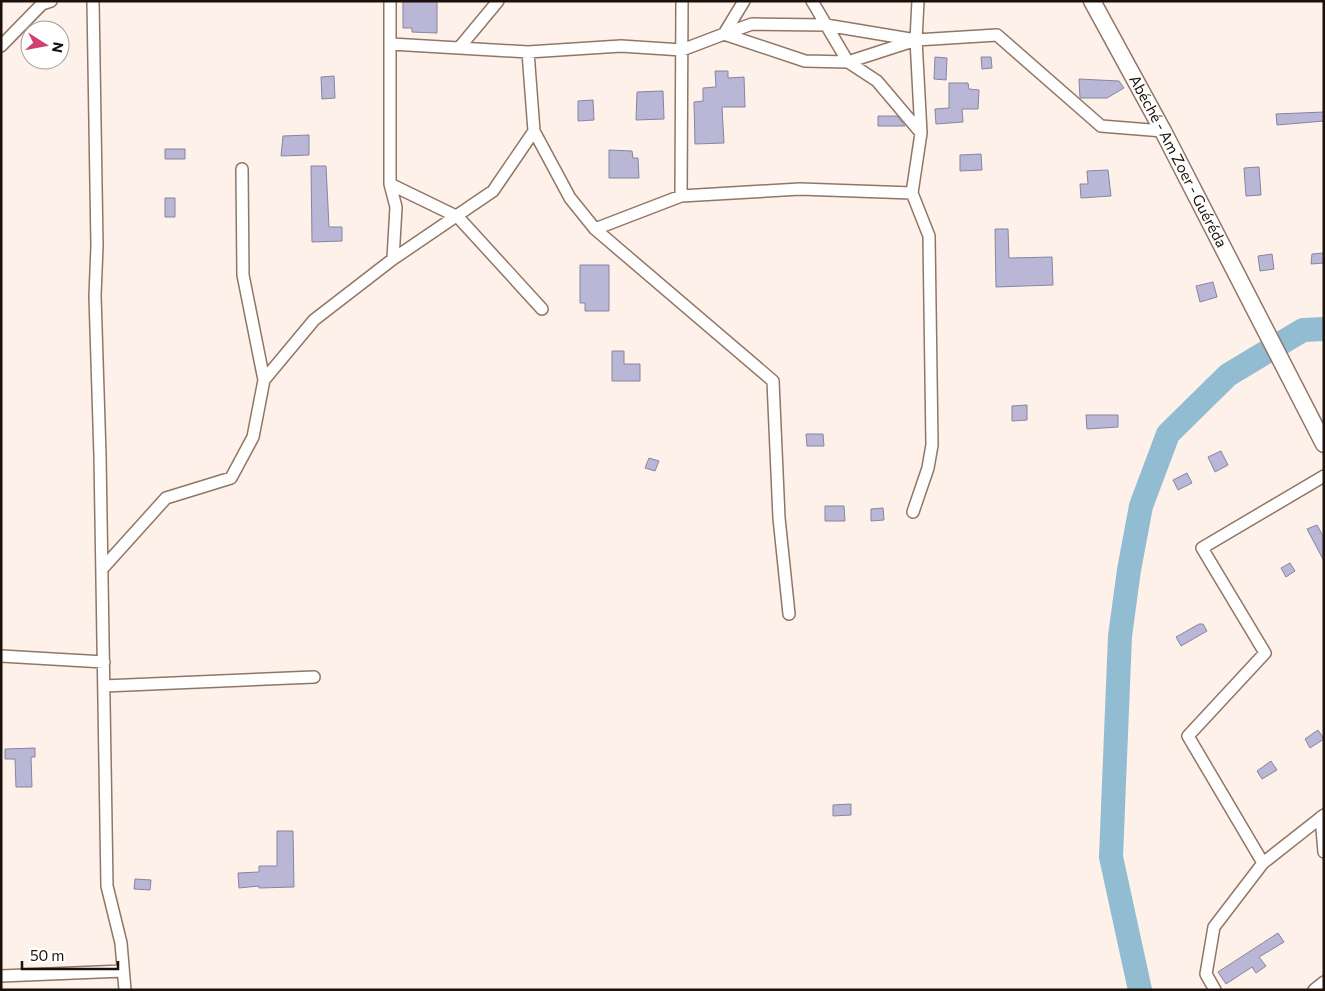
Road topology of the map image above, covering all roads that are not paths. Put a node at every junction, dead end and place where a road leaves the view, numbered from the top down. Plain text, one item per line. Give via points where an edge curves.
1 (51, 1) edge
2 (93, 1) edge
3 (390, 1) edge
4 (498, 1) edge
5 (682, 1) edge
6 (744, 1) edge
7 (812, 1) edge
8 (918, 1) edge
9 (1092, 1) edge
10 (826, 25) junction
11 (724, 34) junction
12 (916, 40) junction
13 (391, 44) junction
14 (1, 46) edge
15 (459, 48) junction
16 (682, 50) junction
17 (528, 52) junction
18 (848, 62) junction
19 (534, 131) junction
20 (1163, 131) junction
21 (921, 133) junction
22 (242, 170) dead end
23 (390, 184) junction
24 (912, 193) junction
25 (681, 196) junction
26 (458, 217) junction
27 (595, 229) junction
28 (393, 259) junction
29 (542, 309) dead end
30 (264, 380) junction
31 (1324, 444) edge
32 (1324, 476) edge
33 (913, 512) dead end
34 (102, 569) junction
35 (789, 614) dead end
36 (1, 656) edge
37 (104, 662) junction
38 (314, 677) dead end
39 (104, 686) junction
40 (1322, 816) edge
41 (1324, 852) edge
42 (1263, 863) junction
43 (123, 971) junction
44 (1, 976) edge
45 (1324, 982) edge
46 (125, 990) edge
47 (1215, 990) edge
48 (1314, 990) edge

1 - 14 street via 42,4
2 - 34 street via 95,296
3 - 13 street
4 - 15 street
5 - 16 street
6 - 11 street
7 - 10 street
8 - 12 street
9 - 20 main road, Abéché - Am Zoer - Guéréda
10 - 11 street via 752,24
10 - 12 street
10 - 18 street
11 - 16 street
11 - 18 street via 805,61
12 - 18 street
12 - 20 street via 997,35 1102,126
12 - 21 street
13 - 15 street
13 - 23 street
15 - 17 street
16 - 17 street via 622,46
16 - 25 street
17 - 19 street
18 - 21 street via 877,81
19 - 26 street via 493,192
19 - 27 street via 570,198
20 - 31 main road, Abéché - Am Zoer - Guéréda
21 - 24 street
22 - 30 street via 243,276
23 - 26 street
23 - 28 street via 396,207
24 - 25 street via 800,189
24 - 33 street via 929,236 932,445
25 - 27 street
26 - 28 street
26 - 29 street
27 - 35 street via 773,381 779,518
28 - 30 street via 314,320
30 - 34 street via 253,437 231,478 166,498
32 - 42 street via 1202,548 1265,653 1188,736
34 - 37 street
36 - 37 street
37 - 39 street
38 - 39 street
39 - 43 street via 107,886 121,943
40 - 41 street
40 - 42 street
42 - 47 street via 1214,927 1206,974
43 - 44 street
43 - 46 street
45 - 48 street

